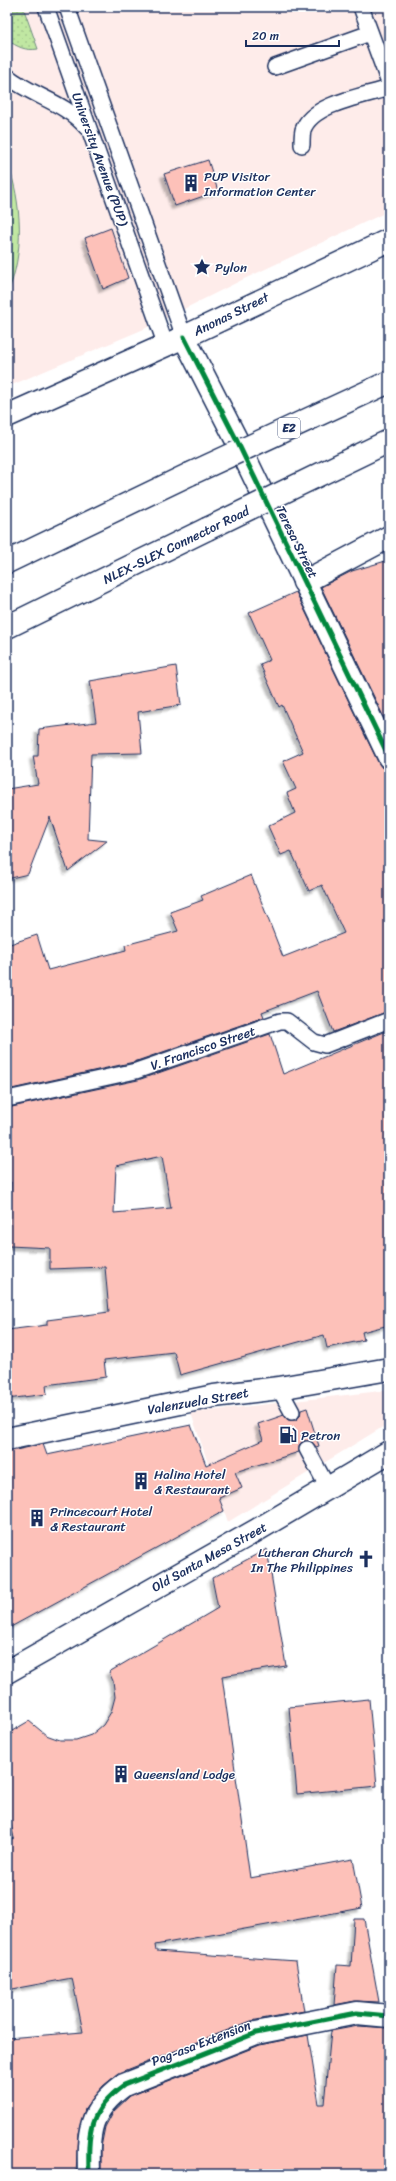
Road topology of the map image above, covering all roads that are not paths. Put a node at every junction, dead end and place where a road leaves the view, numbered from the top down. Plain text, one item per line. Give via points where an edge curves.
1 (46, 7) edge
2 (68, 7) edge
3 (361, 7) edge
4 (370, 33) junction
5 (275, 67) dead end
6 (7, 76) edge
7 (389, 83) edge
8 (389, 88) edge
9 (90, 132) junction
10 (302, 145) dead end
11 (389, 240) edge
12 (175, 341) junction
13 (389, 382) edge
14 (7, 416) edge
15 (389, 441) edge
16 (389, 537) edge
17 (7, 562) edge
18 (304, 582) junction
19 (7, 627) edge
20 (389, 757) edge
21 (389, 1020) edge
22 (7, 1099) edge
23 (389, 1368) edge
24 (279, 1388) junction
25 (292, 1412) dead end
26 (7, 1440) edge
27 (307, 1449) dead end
28 (389, 1452) edge
29 (328, 1488) junction
30 (7, 1672) edge
31 (389, 2016) edge
32 (89, 2174) edge

1 - 9 lane, University Avenue (PUP)
2 - 12 lane, University Avenue (PUP) via 172,302
3 - 4 lane
4 - 5 lane
4 - 7 lane
6 - 9 lane via 60,104 77,116
8 - 10 lane via 322,109 311,117 304,130
9 - 12 lane, University Avenue (PUP) via 155,311
11 - 12 main road, Anonas Street
12 - 14 main road, Anonas Street
12 - 18 main road, Teresa Street via 236,438
13 - 17 main road, E2, bridge
15 - 19 main road, NLEX-SLEX Connector Road, bridge
16 - 18 main road
18 - 20 main road, Teresa Street
21 - 22 lane, V. Francisco Street via 325,1045 314,1042 288,1021 280,1021 136,1071
23 - 24 main road, Valenzuela Street
24 - 25 lane
24 - 26 main road, Valenzuela Street via 214,1396
27 - 29 lane
28 - 29 main road, Old Santa Mesa Street
29 - 30 main road, Old Santa Mesa Street
31 - 32 main road, Pag-asa Extension via 358,2013 256,2033 124,2085 100,2106 93,2121 88,2138

